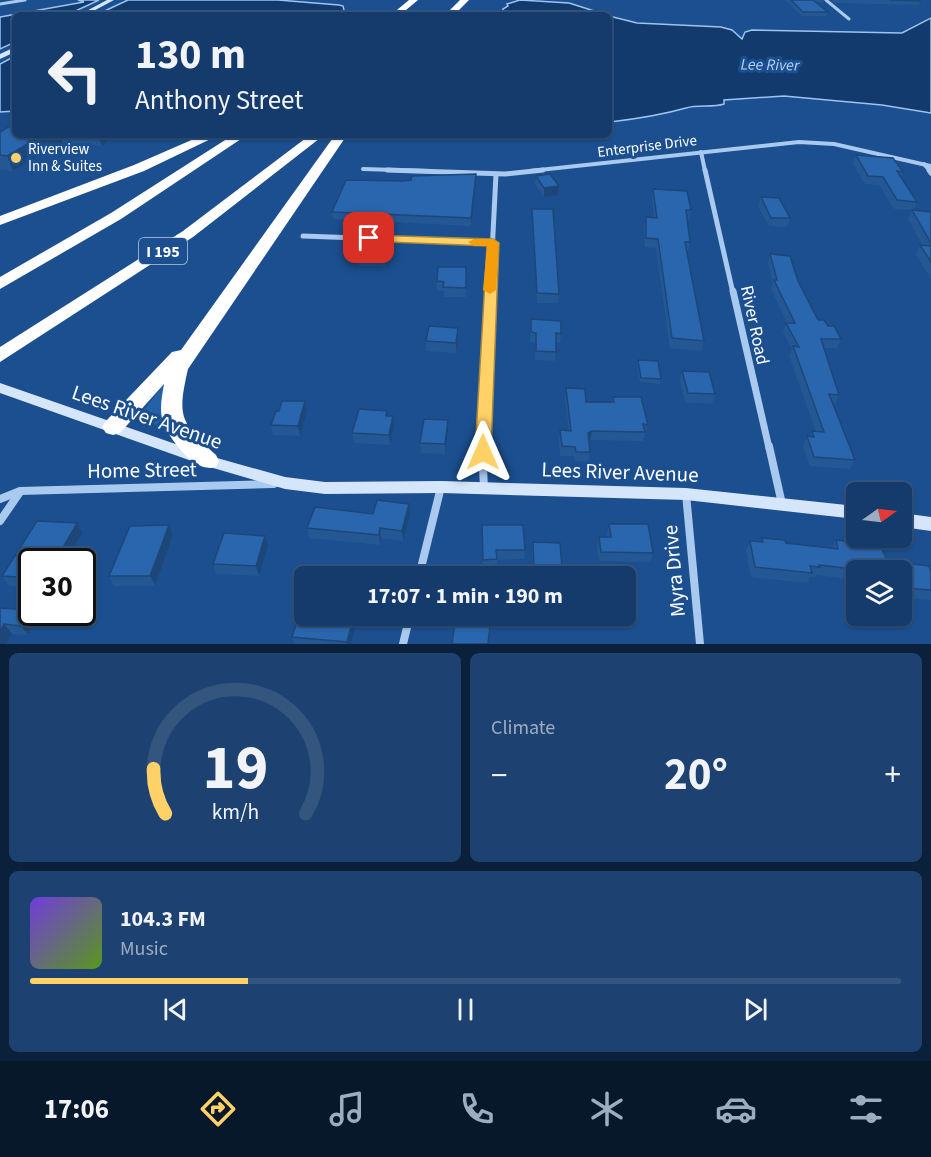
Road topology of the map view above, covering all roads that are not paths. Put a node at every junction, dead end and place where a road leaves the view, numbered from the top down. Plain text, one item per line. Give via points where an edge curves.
1 (25, 0) edge
2 (111, 0) edge
3 (414, 0) edge
4 (465, 0) edge
5 (826, 0) edge
6 (0, 4) edge
7 (88, 12) edge
8 (399, 12) edge
9 (452, 12) edge
10 (849, 19) dead end
11 (206, 138) edge
12 (236, 138) edge
13 (314, 138) edge
14 (339, 138) edge
15 (701, 152) junction
16 (923, 164) junction
17 (931, 166) edge
18 (363, 169) dead end
19 (931, 173) edge
20 (496, 174) junction
21 (0, 221) edge
22 (303, 236) dead end
23 (493, 243) junction
24 (0, 284) edge
25 (216, 314) junction
26 (0, 356) edge
27 (5, 390) edge
28 (113, 428) junction
29 (208, 461) junction
30 (285, 483) junction
31 (441, 488) junction
32 (484, 488) junction
33 (20, 491) junction
34 (686, 494) junction
35 (0, 499) edge
36 (782, 504) junction
37 (846, 512) edge
38 (0, 520) edge
39 (912, 521) edge
40 (931, 524) edge
41 (422, 566) edge
42 (407, 626) edge
43 (403, 644) edge
44 (700, 644) edge

1 - 6 street
2 - 7 main road
3 - 8 highway
4 - 9 highway
5 - 10 street
11 - 21 highway
12 - 24 highway
13 - 26 highway, I 195 via 188,234
14 - 25 highway
15 - 16 street, Enterprise Drive via 817,142
15 - 20 street, Enterprise Drive
15 - 36 street, River Road
16 - 17 street, Enterprise Drive
16 - 19 street
18 - 20 street, Enterprise Drive
20 - 23 street
22 - 23 street
23 - 32 street via 482,435
25 - 28 highway
25 - 29 highway via 178,368 171,404 175,430
27 - 28 main road, Lees River Avenue
28 - 29 main road, Lees River Avenue
29 - 30 main road, Lees River Avenue
30 - 31 main road, Lees River Avenue via 325,488
30 - 33 street, Home Street
31 - 32 main road, Lees River Avenue
31 - 41 street
32 - 34 main road, Lees River Avenue
33 - 35 street, Home Street
33 - 38 street
34 - 36 main road, Lees River Avenue
34 - 44 street, Myra Drive
36 - 37 main road, Lees River Avenue
39 - 40 main road
42 - 43 street

